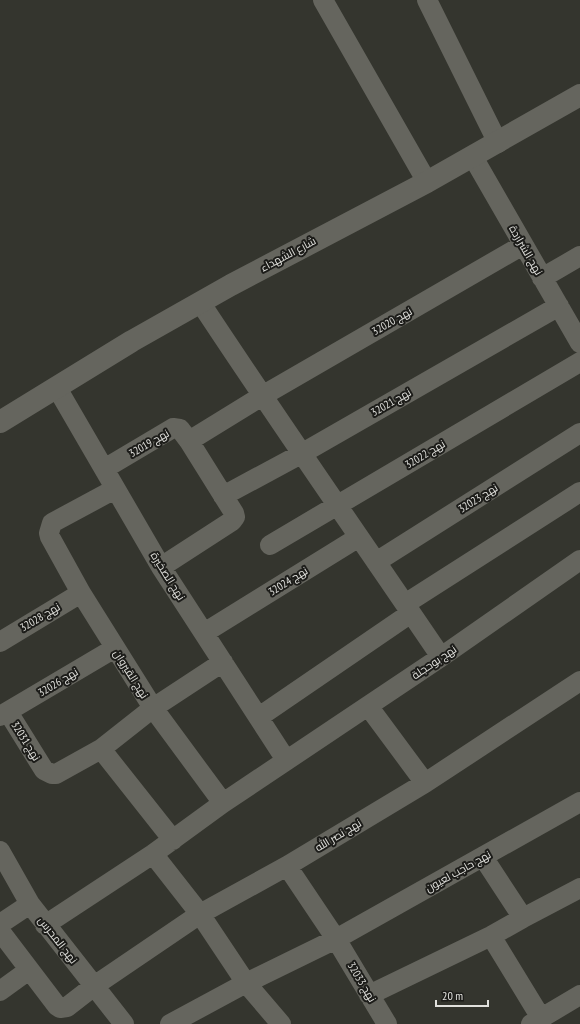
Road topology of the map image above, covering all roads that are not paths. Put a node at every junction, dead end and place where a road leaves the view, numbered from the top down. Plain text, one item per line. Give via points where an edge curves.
1 (323, 0) edge
2 (427, 0) edge
3 (580, 95) edge
4 (498, 143) junction
5 (473, 157) junction
6 (427, 182) junction
7 (523, 245) junction
8 (580, 256) edge
9 (542, 278) junction
10 (200, 302) junction
11 (559, 306) junction
12 (580, 343) edge
13 (580, 362) edge
14 (56, 388) junction
15 (262, 396) junction
16 (0, 422) edge
17 (580, 433) edge
18 (189, 441) junction
19 (301, 454) junction
20 (104, 469) junction
21 (115, 489) junction
22 (580, 492) edge
23 (223, 496) junction
24 (338, 505) junction
25 (359, 537) junction
26 (270, 545) dead end
27 (580, 560) edge
28 (376, 562) junction
29 (162, 567) junction
30 (80, 593) junction
31 (408, 608) junction
32 (211, 629) junction
33 (0, 642) edge
34 (115, 648) junction
35 (441, 657) junction
36 (223, 662) junction
37 (580, 681) edge
38 (368, 706) junction
39 (152, 708) junction
40 (4, 714) edge
41 (259, 717) junction
42 (101, 749) junction
43 (286, 760) junction
44 (425, 783) junction
45 (580, 802) edge
46 (223, 803) junction
47 (173, 840) junction
48 (0, 851) edge
49 (154, 854) junction
50 (483, 857) junction
51 (288, 866) junction
52 (580, 888) edge
53 (30, 904) junction
54 (200, 914) junction
55 (522, 918) junction
56 (0, 924) edge
57 (45, 925) junction
58 (0, 931) edge
59 (491, 936) junction
60 (336, 939) junction
61 (29, 970) junction
62 (246, 983) junction
63 (94, 986) junction
64 (0, 991) edge
65 (369, 994) junction
66 (580, 996) edge
67 (192, 1018) edge
68 (536, 1021) edge
69 (124, 1024) edge
70 (170, 1024) edge
71 (281, 1024) edge
72 (387, 1024) edge

1 - 6 street
2 - 4 street
3 - 4 street, شارع الشهداء
4 - 5 street, شارع الشهداء
5 - 6 street, شارع الشهداء
5 - 7 street, نهج الشراردة
6 - 10 street, شارع الشهداء
7 - 9 street, نهج الشراردة
7 - 15 street, نهج 32020
8 - 9 street
9 - 11 street, نهج الشراردة
10 - 14 street, شارع الشهداء
10 - 15 street
11 - 12 street, نهج الشراردة
11 - 19 street, نهج 32021
13 - 24 street, نهج 32022
14 - 16 street, شارع الشهداء
14 - 20 street, نهج الصخيرة
15 - 18 street, نهج 32020
15 - 19 street
17 - 28 street, نهج 32023
18 - 20 street, نهج 32019 via 180,429 174,428
18 - 23 street, نهج 32019
19 - 23 street, نهج 32021
19 - 24 street
20 - 21 street, نهج الصخيرة
21 - 29 street, نهج الصخيرة
21 - 30 street, نهج القيروان via 52,523 50,538
22 - 31 street
23 - 29 street, نهج 32019 via 234,513 232,521
24 - 25 street
24 - 26 street, نهج 32022
25 - 28 street
25 - 32 street, نهج 32024
27 - 35 street, نهج بوحجلة
28 - 31 street
29 - 32 street, نهج الصخيرة
30 - 33 street, نهج 32028
30 - 34 street, نهج القيروان
31 - 35 street
31 - 41 street
32 - 36 street, نهج الصخيرة
34 - 39 street, نهج القيروان
34 - 40 street, نهج 32026
35 - 38 street, نهج بوحجلة
36 - 39 street
36 - 41 street, نهج الصخيرة
37 - 44 street, نهج نصر الله
38 - 43 street, نهج بوحجلة
38 - 44 street
39 - 42 street
39 - 46 street, نهج القيروان
40 - 42 street, نهج 32031 via 44,770 52,774
41 - 43 street, نهج الصخيرة
42 - 47 street
43 - 46 street, نهج بوحجلة
44 - 51 street, نهج نصر الله
45 - 50 street, نهج حاجب لعيون
46 - 47 street, نهج بوحجلة
47 - 49 street, نهج بوحجلة
48 - 53 street, نهج المحرس
49 - 54 street
49 - 57 street, نهج بوحجلة
50 - 55 street
50 - 60 street, نهج حاجب لعيون
51 - 54 street, نهج نصر الله
51 - 60 street, نهج 32033
52 - 55 street
53 - 56 street
53 - 57 street, نهج المحرس
54 - 62 street
54 - 63 street, نهج نصر الله
55 - 59 street
57 - 63 street, نهج المحرس
58 - 61 street
59 - 65 street
59 - 68 street
60 - 62 street, نهج حاجب لعيون
60 - 65 street, نهج 32033
61 - 63 street, نهج نصر الله via 60,1008 67,1007
61 - 64 street
62 - 67 street, نهج حاجب لعيون
62 - 71 street
63 - 69 street, نهج المحرس
65 - 72 street, نهج 32033
66 - 68 street
67 - 70 street, نهج حاجب لعيون

